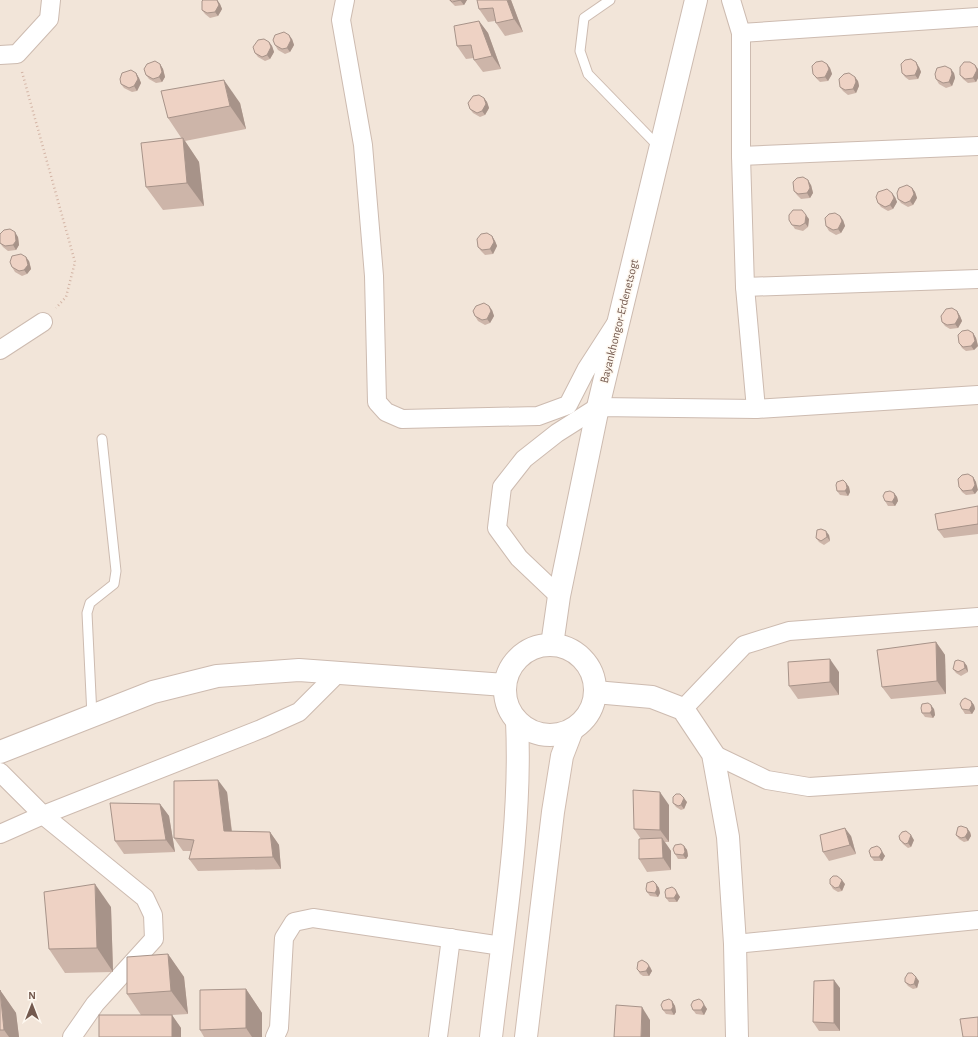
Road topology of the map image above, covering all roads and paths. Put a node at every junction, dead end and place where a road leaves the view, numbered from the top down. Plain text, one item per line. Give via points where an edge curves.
1 (51, 0) edge
2 (345, 0) edge
3 (610, 0) edge
4 (696, 0) edge
5 (731, 0) edge
6 (978, 17) edge
7 (741, 33) junction
8 (8, 54) edge
9 (978, 146) edge
10 (661, 149) junction
11 (741, 156) junction
12 (978, 279) edge
13 (745, 287) junction
14 (620, 316) junction
15 (43, 322) joint
16 (0, 350) edge
17 (978, 395) edge
18 (598, 407) junction
19 (756, 409) junction
20 (102, 439) dead end
21 (559, 596) junction
22 (978, 617) edge
23 (552, 645) junction
24 (339, 672) junction
25 (505, 685) junction
26 (596, 692) junction
27 (683, 709) junction
28 (92, 717) junction
29 (517, 721) junction
30 (572, 730) junction
31 (0, 752) edge
32 (713, 754) junction
33 (0, 772) edge
34 (978, 776) edge
35 (43, 815) junction
36 (0, 834) edge
37 (978, 920) edge
38 (451, 938) junction
39 (735, 944) junction
40 (502, 946) junction
41 (72, 1037) edge
42 (275, 1037) edge
43 (438, 1037) edge
44 (491, 1037) edge
45 (526, 1037) edge
46 (737, 1037) edge

1 - 8 street via 49,19
2 - 14 street via 341,20 364,145 374,276 377,402 386,412 402,419 538,416 568,405 586,370
3 - 10 lane via 584,18 580,51 588,74
4 - 10 street, Bayankhongor-Erdenetsogt
5 - 7 street
6 - 7 street
7 - 11 street
8 - 15 path via 75,262 66,297
9 - 11 street
10 - 14 street, Bayankhongor-Erdenetsogt
11 - 13 street
12 - 13 street
13 - 19 street
14 - 18 street, Bayankhongor-Erdenetsogt
15 - 16 street
17 - 19 street
18 - 19 street
18 - 21 street, Bayankhongor-Erdenetsogt
18 - 21 street via 556,433 524,459 502,487 497,528 519,558
20 - 28 lane via 116,571 114,584 90,603 87,613
21 - 23 street, Bayankhongor-Erdenetsogt
22 - 27 street via 789,631 744,645
23 - 25 street via 535,647 520,655 510,669
23 - 26 street via 569,649 584,659 593,674
24 - 25 street
24 - 28 street via 299,670 217,676 153,692
24 - 35 street via 299,712 261,730
25 - 29 street via 508,708
26 - 27 street via 652,697
26 - 30 street via 592,707 584,720
27 - 32 street
28 - 31 street
29 - 30 street via 529,730 543,735
29 - 40 street via 516,819
30 - 45 street via 562,756 553,812
32 - 34 street via 767,780 809,787
32 - 39 street via 728,837
33 - 35 street
35 - 36 street
35 - 41 street via 145,898 153,915 154,940 95,1004
37 - 39 street
38 - 40 street
38 - 42 street via 313,918 294,922 284,938 279,1028
38 - 43 street
39 - 46 street
40 - 44 street

